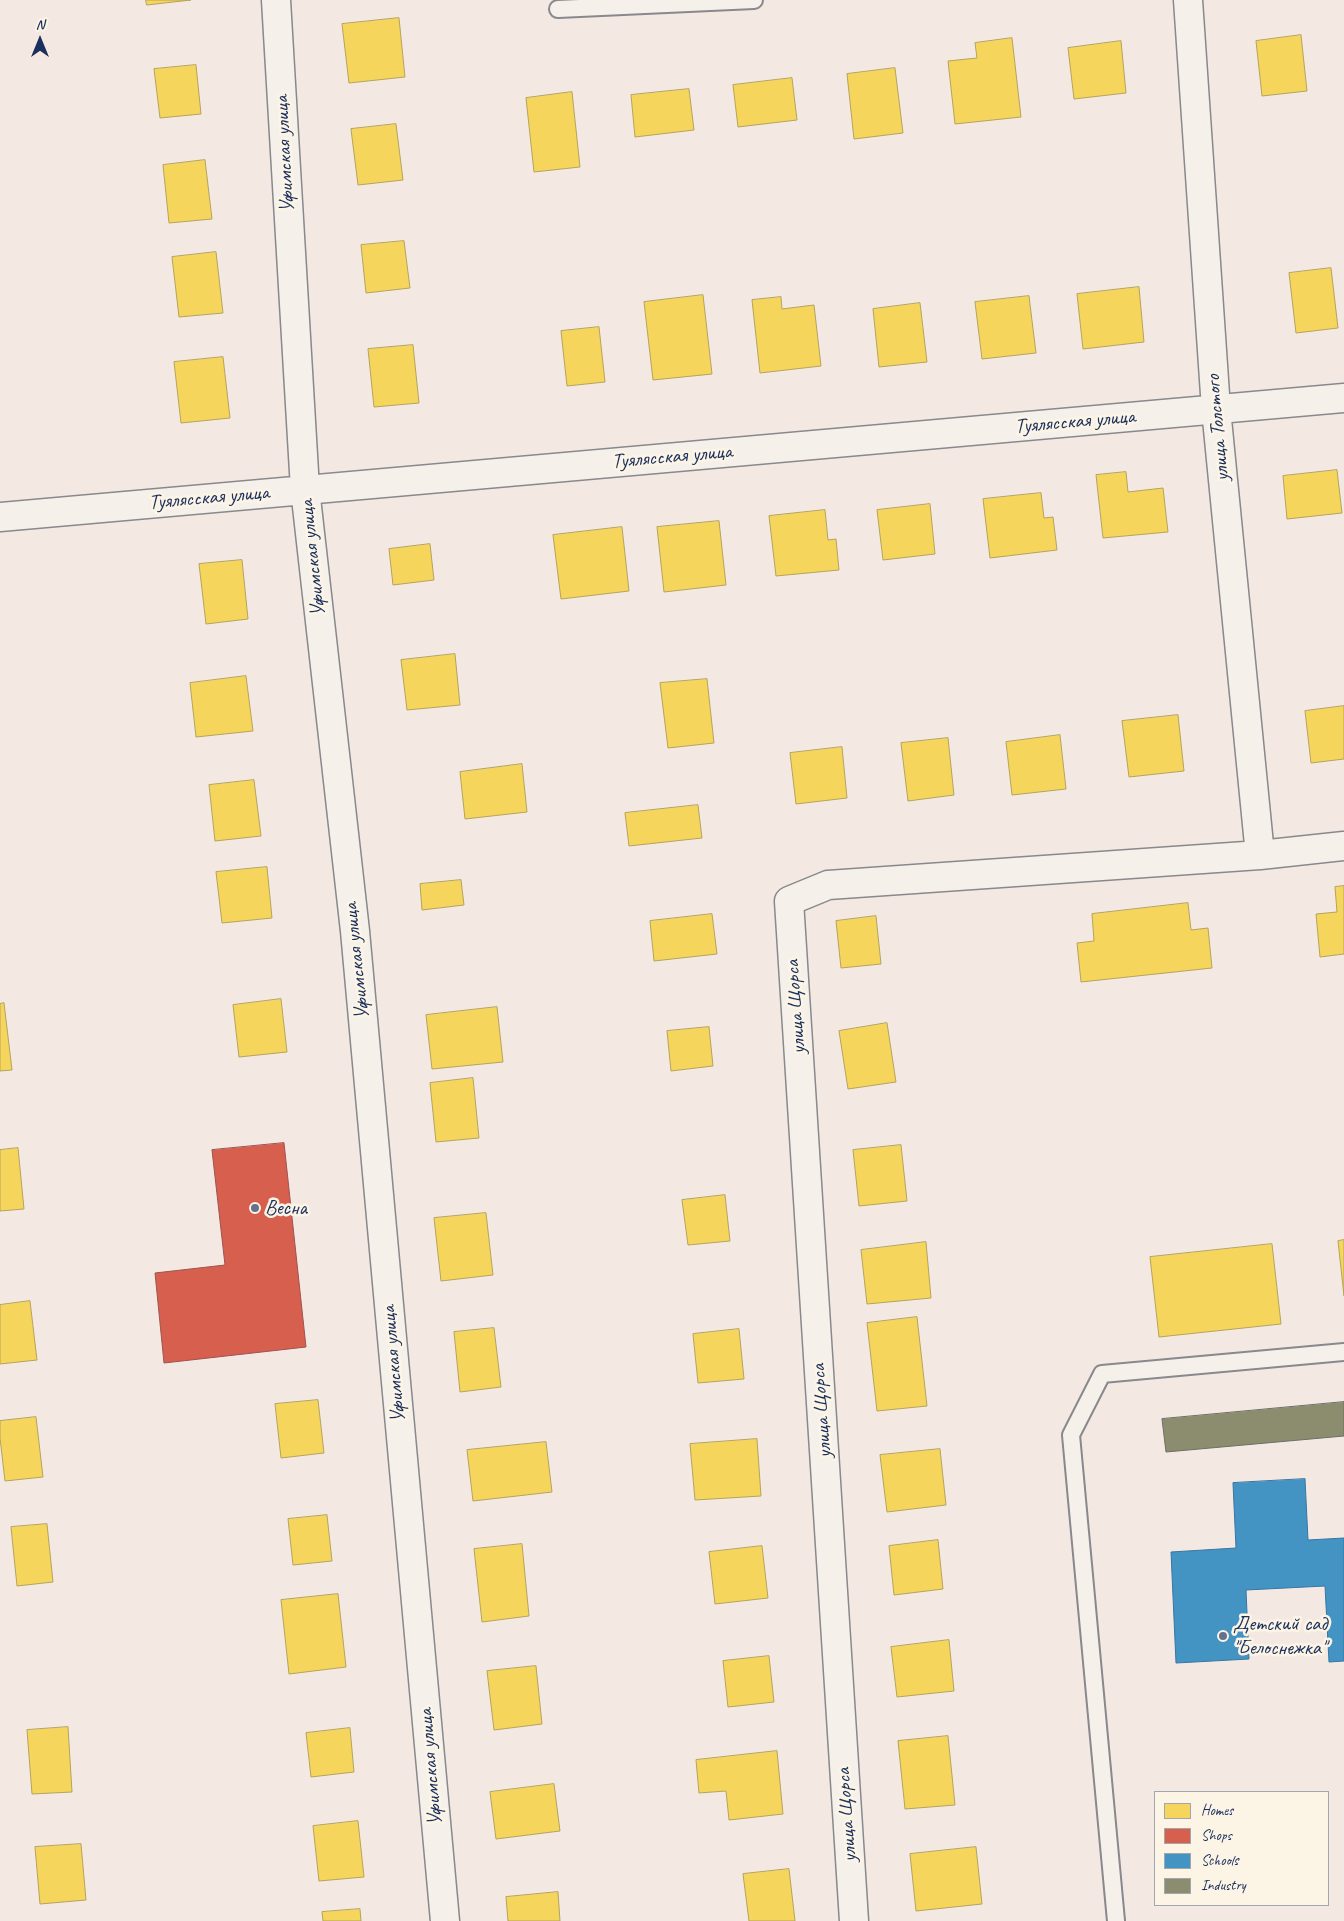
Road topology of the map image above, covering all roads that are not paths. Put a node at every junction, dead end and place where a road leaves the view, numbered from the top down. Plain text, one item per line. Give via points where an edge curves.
1 (276, 0) edge
2 (754, 0) edge
3 (1188, 0) edge
4 (558, 9) dead end
5 (1344, 398) edge
6 (1216, 409) junction
7 (305, 489) junction
8 (0, 517) edge
9 (1344, 846) edge
10 (1260, 855) junction
11 (1344, 1352) edge
12 (445, 1921) edge
13 (854, 1921) edge
14 (1116, 1921) edge

1 - 7 street, Уфимская улица
2 - 4 lane
3 - 6 street, улица Толстого
5 - 6 street, Туялясская улица
6 - 7 street, Туялясская улица
6 - 10 street, улица Толстого
7 - 8 street, Туялясская улица
7 - 12 street, Уфимская улица via 355,931
9 - 10 street
10 - 13 street, улица Щорса via 828,886 789,901
11 - 14 lane via 1102,1374 1071,1435

